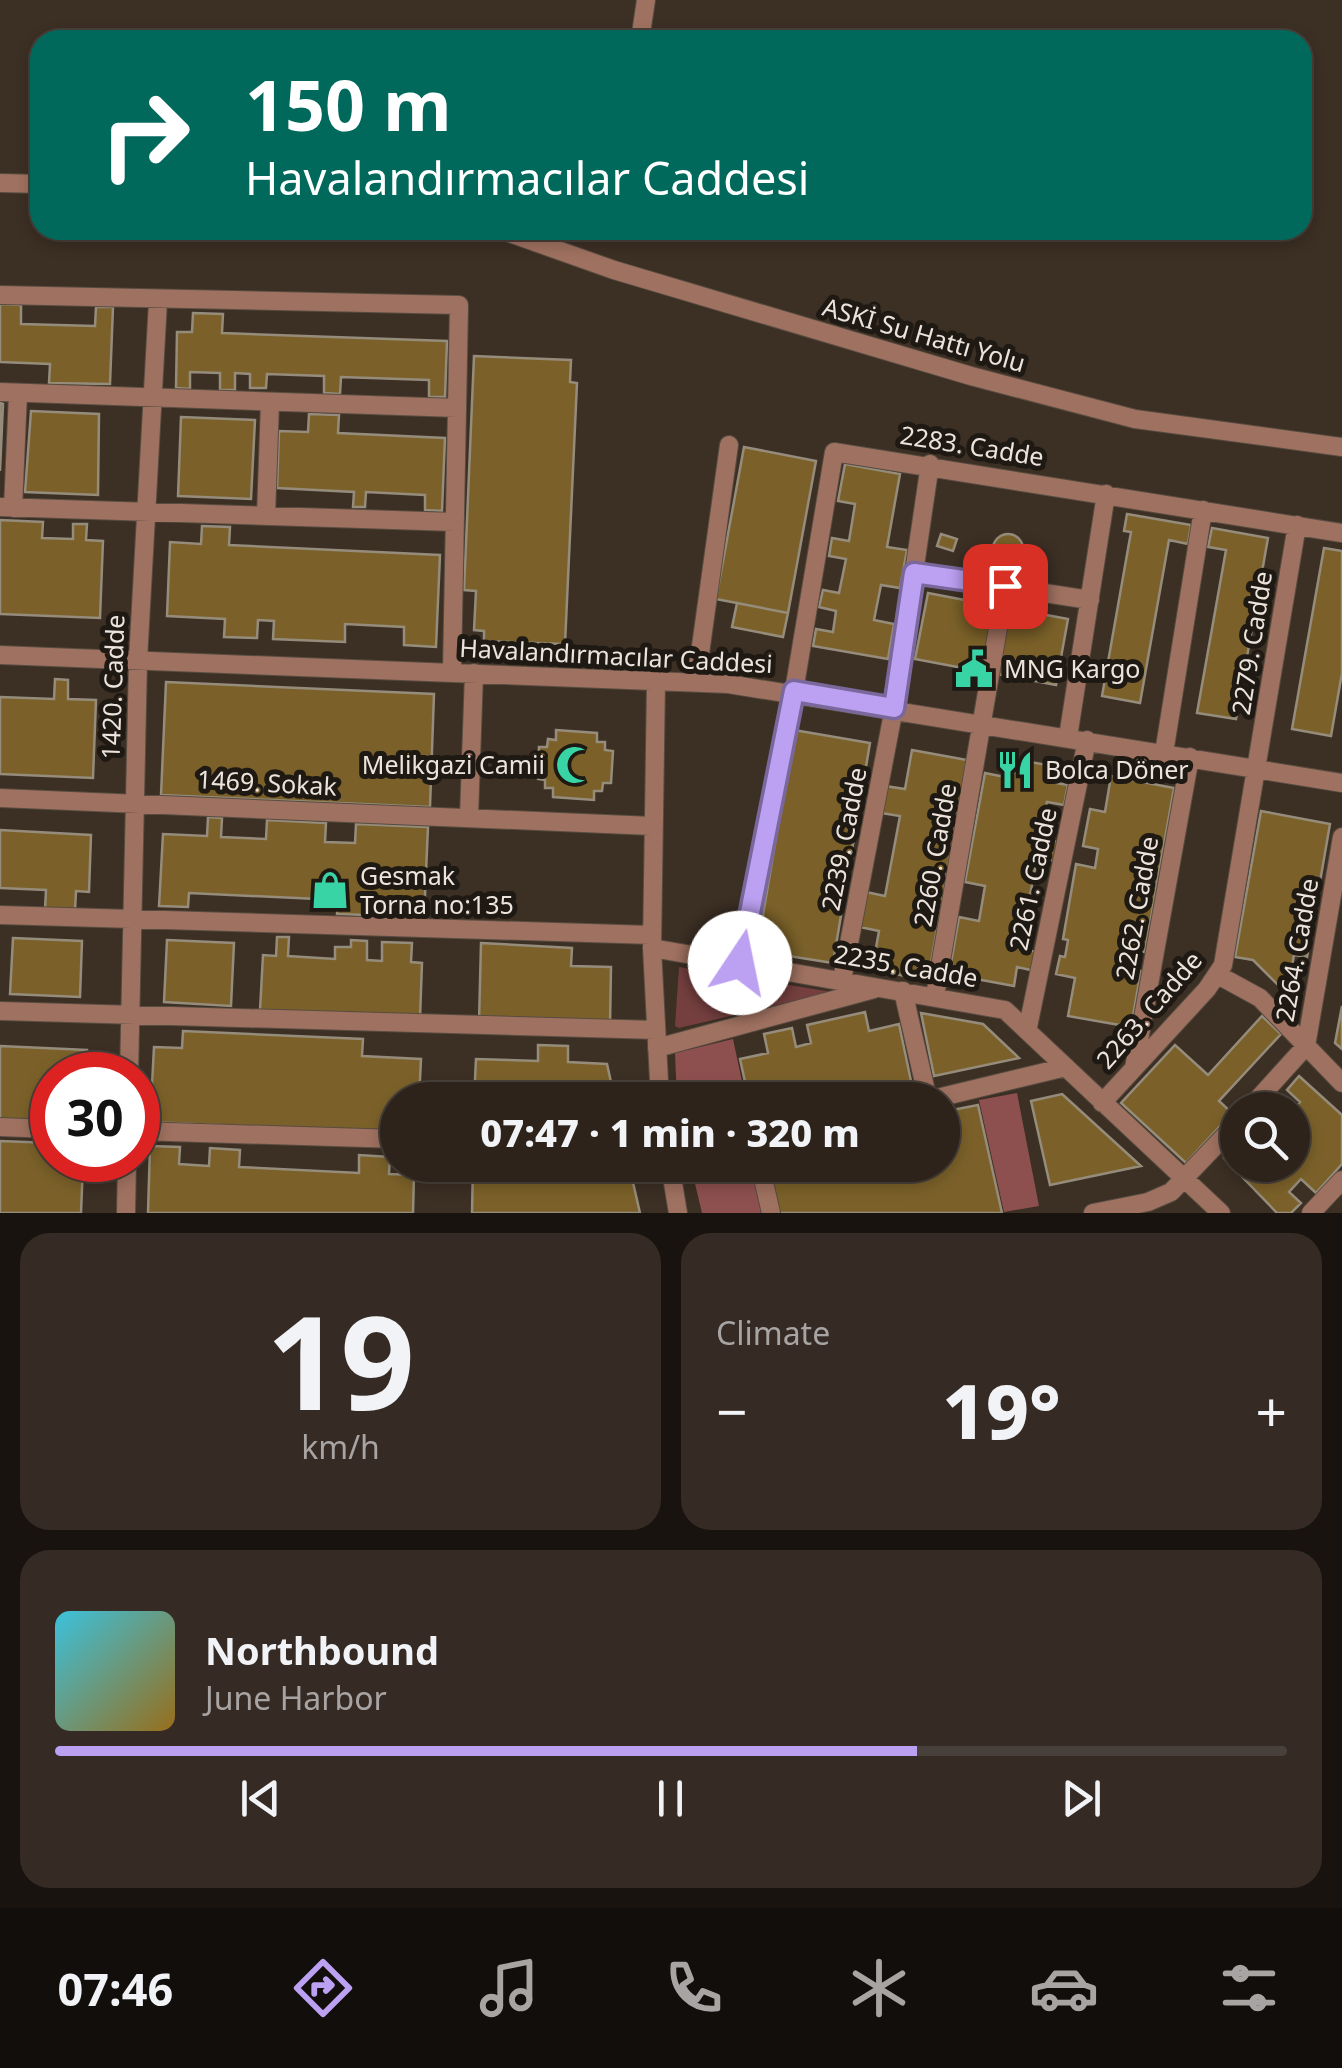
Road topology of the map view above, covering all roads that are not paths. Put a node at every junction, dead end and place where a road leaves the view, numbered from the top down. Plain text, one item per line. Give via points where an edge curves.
1 (646, 0) edge
2 (642, 30) edge
3 (0, 183) edge
4 (30, 184) edge
5 (529, 240) edge
6 (0, 295) edge
7 (158, 301) junction
8 (9, 393) edge
9 (152, 398) junction
10 (270, 402) junction
11 (457, 408) junction
12 (729, 445) dead end
13 (1342, 447) edge
14 (930, 464) junction
15 (1106, 494) junction
16 (6, 508) edge
17 (1202, 510) junction
18 (146, 513) junction
19 (266, 516) junction
20 (454, 522) junction
21 (1297, 525) junction
22 (1342, 533) edge
23 (914, 573) junction
24 (1005, 586) junction
25 (1090, 600) junction
26 (0, 655) edge
27 (138, 660) junction
28 (452, 671) junction
29 (474, 673) junction
30 (656, 680) junction
31 (696, 682) junction
32 (794, 691) junction
33 (894, 708) junction
34 (983, 723) junction
35 (1078, 739) junction
36 (1164, 753) junction
37 (1190, 757) junction
38 (1257, 768) junction
39 (1342, 783) edge
40 (0, 798) edge
41 (135, 801) junction
42 (470, 817) junction
43 (652, 826) junction
44 (1342, 836) edge
45 (0, 915) edge
46 (132, 919) junction
47 (652, 941) junction
48 (740, 963) junction
49 (1218, 975) junction
50 (842, 980) junction
51 (882, 987) junction
52 (903, 990) junction
53 (935, 996) junction
54 (0, 1012) edge
55 (130, 1014) junction
56 (1028, 1028) junction
57 (657, 1039) junction
58 (1306, 1046) junction
59 (129, 1052) edge
60 (1066, 1067) junction
61 (1134, 1068) junction
62 (659, 1082) edge
63 (924, 1082) edge
64 (1342, 1083) edge
65 (960, 1092) edge
66 (1264, 1092) edge
67 (1102, 1103) junction
68 (0, 1127) edge
69 (30, 1128) edge
70 (160, 1133) edge
71 (380, 1138) edge
72 (1220, 1142) edge
73 (1185, 1180) junction
74 (1342, 1180) edge
75 (127, 1182) edge
76 (673, 1182) edge
77 (764, 1182) edge
78 (126, 1213) edge
79 (678, 1213) edge
80 (771, 1213) edge
81 (1093, 1213) edge
82 (1220, 1213) edge
83 (1311, 1213) edge

1 - 2 street
3 - 4 street
5 - 13 street, ASKİ Su Hattı Yolu via 1062,400 1134,418
6 - 7 street
7 - 9 street, 1420. Cadde
7 - 11 street via 459,305
8 - 9 street
8 - 16 street
9 - 10 street
9 - 18 street, 1420. Cadde
10 - 11 street
10 - 19 street
11 - 20 street
12 - 31 street
14 - 15 street, 2283. Cadde
14 - 23 street, 2239. Cadde
14 - 32 street, 2283. Cadde via 832,454
15 - 17 street, 2283. Cadde
15 - 25 street, 2261. Cadde
16 - 18 street
17 - 21 street, 2283. Cadde
17 - 36 street
18 - 19 street
18 - 27 street, 1420. Cadde
19 - 20 street
20 - 28 street
21 - 22 street, 2283. Cadde
21 - 38 street, 2279. Cadde
23 - 24 street
23 - 33 street, 2239. Cadde
24 - 25 street
24 - 34 street, 2260. Cadde
25 - 35 street, 2261. Cadde
26 - 27 street, Havalandırmacılar Caddesi
27 - 28 street, Havalandırmacılar Caddesi
27 - 41 street, 1420. Cadde
28 - 29 street, Havalandırmacılar Caddesi
29 - 30 street, Havalandırmacılar Caddesi
29 - 42 street
30 - 31 street, Havalandırmacılar Caddesi
30 - 43 street
31 - 32 street, Havalandırmacılar Caddesi
32 - 33 street, Havalandırmacılar Caddesi
32 - 48 street
33 - 34 street, Havalandırmacılar Caddesi
33 - 50 street, 2239. Cadde
34 - 35 street, Havalandırmacılar Caddesi
34 - 53 street, 2260. Cadde
35 - 36 street, Havalandırmacılar Caddesi
35 - 56 street, 2261. Cadde
36 - 37 street, Havalandırmacılar Caddesi
37 - 38 street, Havalandırmacılar Caddesi
37 - 61 street, 2262. Cadde
38 - 39 street, Havalandırmacılar Caddesi
38 - 49 street, 2263. Cadde
40 - 41 street, 1469. Sokak
41 - 42 street, 1469. Sokak
41 - 46 street, 1420. Cadde
42 - 43 street, 1469. Sokak
43 - 47 street
44 - 58 street, 2264. Cadde
45 - 46 street, 2235. Cadde
46 - 47 street, 2235. Cadde
46 - 55 street, 1420. Cadde
47 - 48 street, 2235. Cadde
47 - 57 street
48 - 50 street, 2235. Cadde
49 - 58 street via 1260,998
49 - 61 street, 2263. Cadde
50 - 51 street, 2235. Cadde
51 - 52 street, 2235. Cadde
51 - 57 street
52 - 53 street, 2235. Cadde
52 - 63 street
53 - 56 street, 2235. Cadde via 994,1006
54 - 55 street
55 - 57 street
55 - 59 street, 1420. Cadde
56 - 60 street, 2235. Cadde
57 - 62 street
58 - 64 street
58 - 66 street, 2264. Cadde
60 - 65 street
60 - 67 street, 2235. Cadde
61 - 67 street, 2263. Cadde
67 - 73 street, 2235. Cadde
68 - 69 street
70 - 71 street
72 - 73 street
73 - 81 street via 1158,1200
73 - 82 street, 2235. Cadde
74 - 83 street
75 - 78 street
76 - 79 street
77 - 80 street

